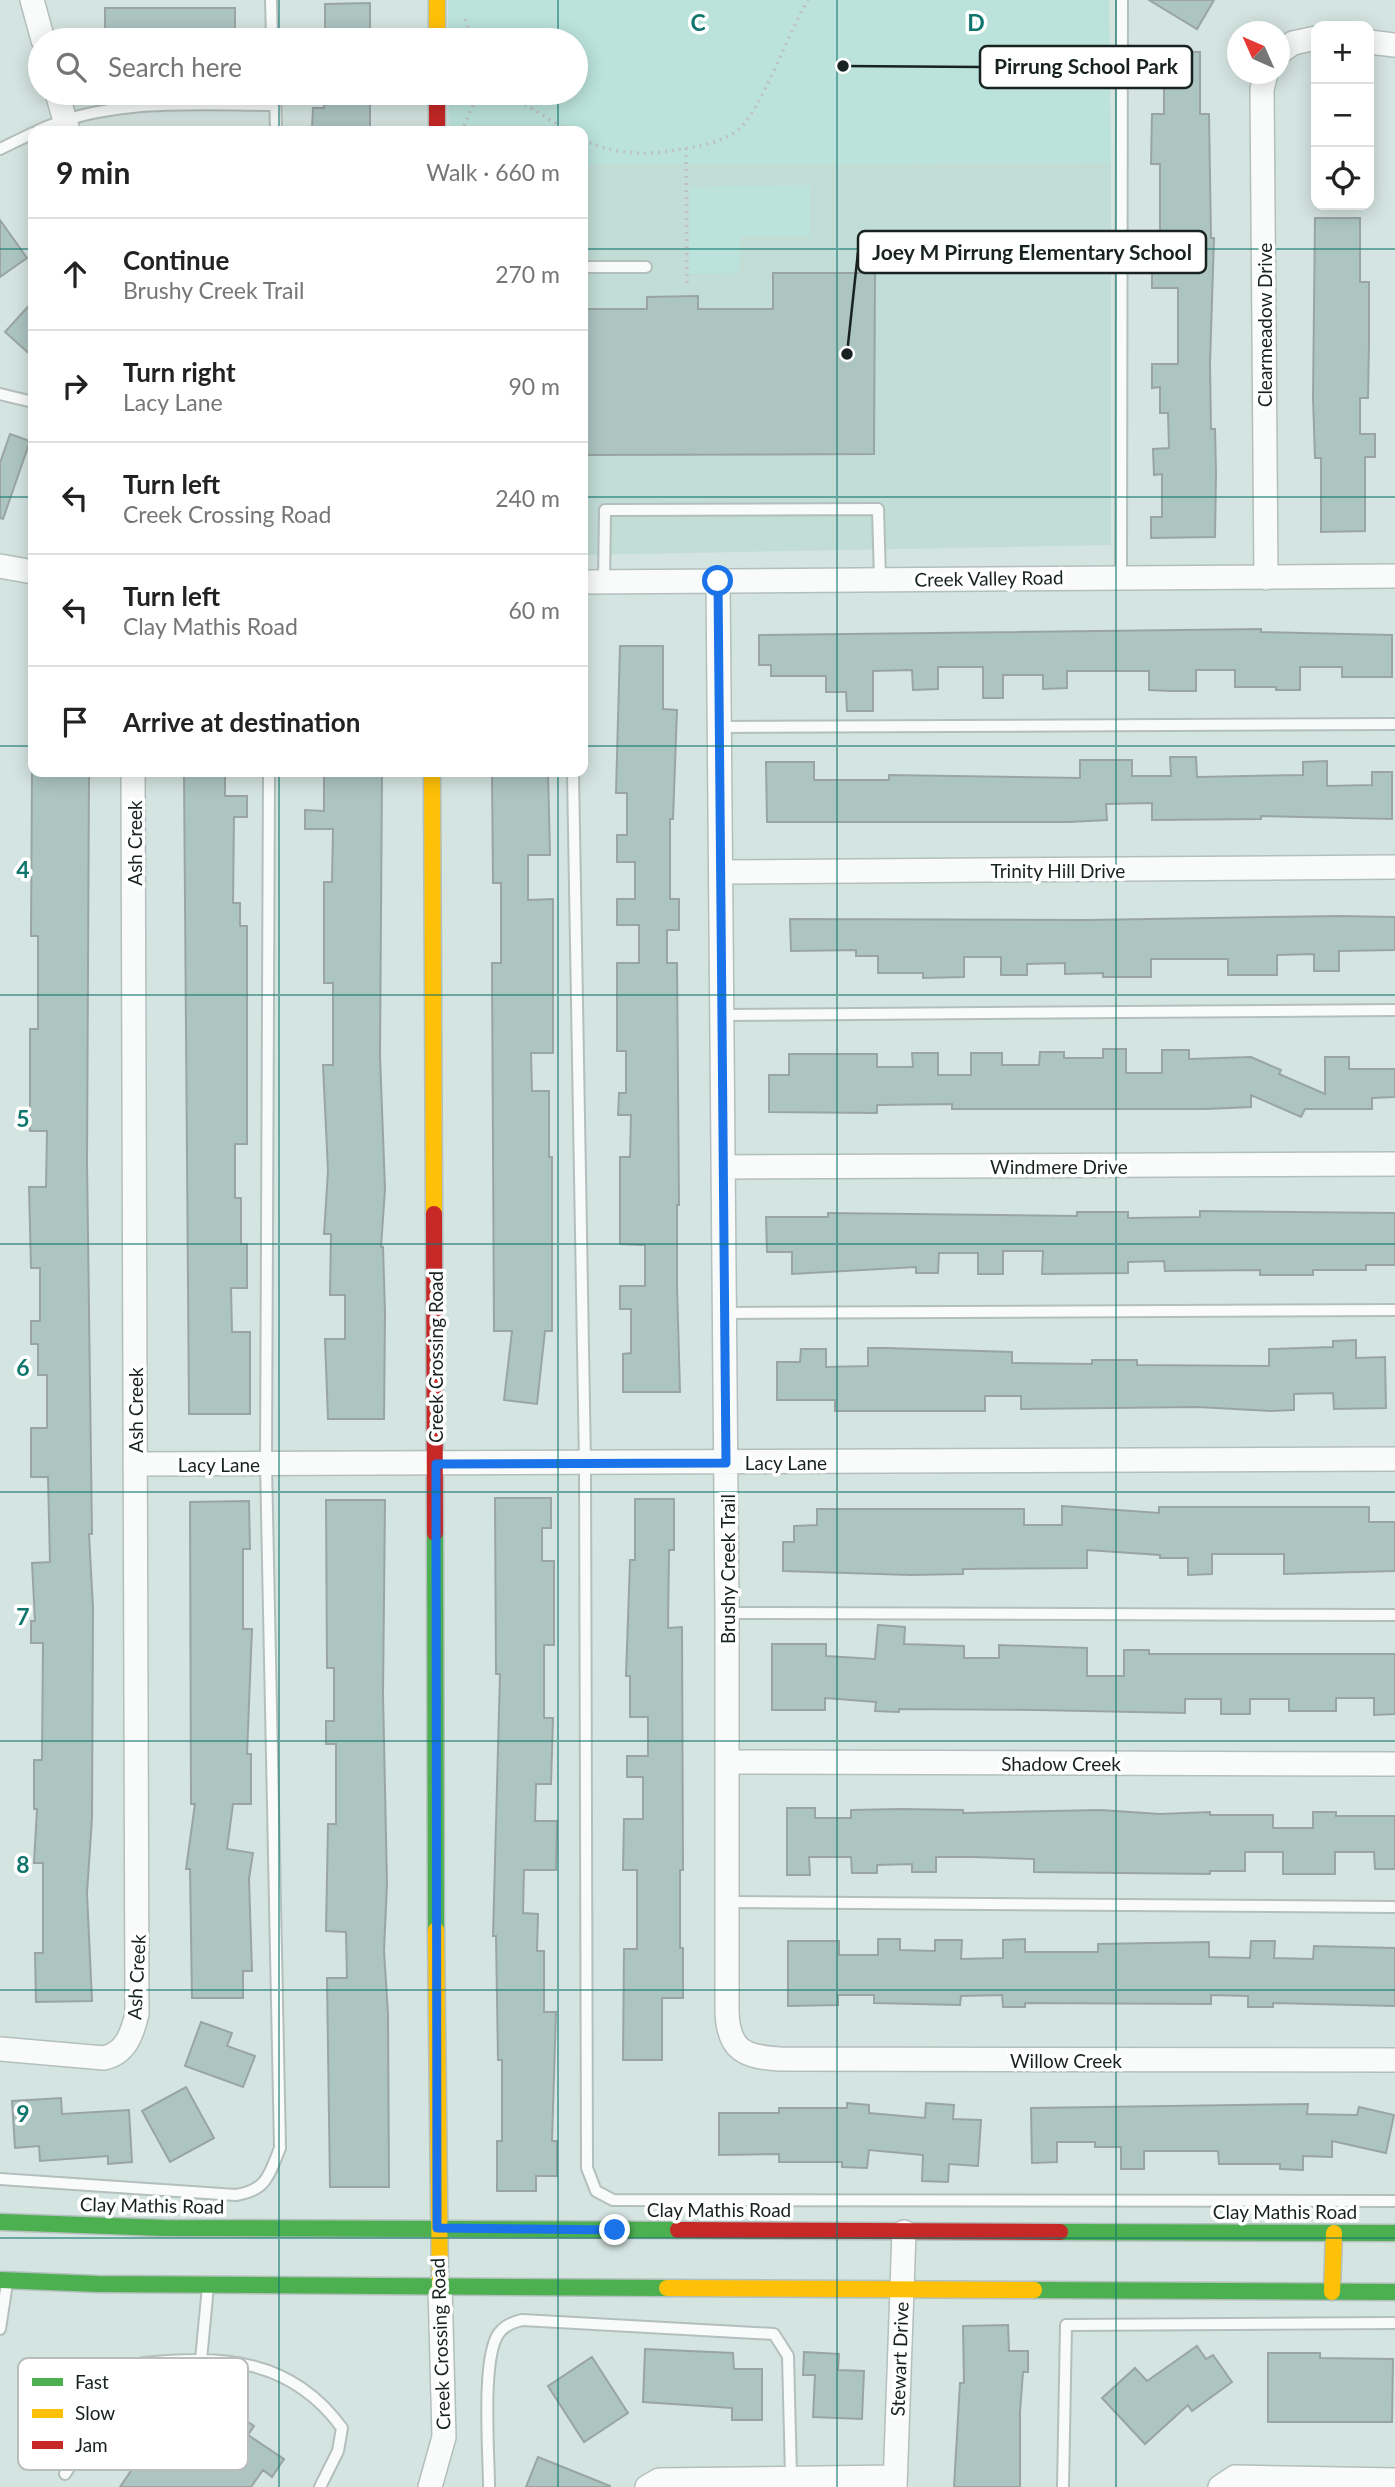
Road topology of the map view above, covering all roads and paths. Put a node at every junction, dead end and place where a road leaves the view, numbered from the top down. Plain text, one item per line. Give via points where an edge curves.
1 (32, 0) edge
2 (271, 0) edge
3 (436, 0) edge
4 (808, 0) edge
5 (1122, 0) edge
6 (40, 28) edge
7 (272, 28) edge
8 (437, 28) edge
9 (1311, 39) edge
10 (1374, 43) edge
11 (1290, 45) edge
12 (1395, 45) edge
13 (1265, 84) edge
14 (60, 105) edge
15 (275, 105) joint
16 (437, 105) edge
17 (473, 105) edge
18 (526, 105) edge
19 (66, 125) edge
20 (276, 126) edge
21 (437, 126) edge
22 (464, 126) edge
23 (560, 126) edge
24 (28, 135) edge
25 (588, 142) edge
26 (686, 148) junction
27 (0, 149) edge
28 (588, 267) edge
29 (646, 267) dead end
30 (687, 285) dead end
31 (0, 394) edge
32 (28, 401) edge
33 (0, 567) edge
34 (28, 571) edge
35 (1395, 576) edge
36 (1121, 577) junction
37 (1266, 578) junction
38 (880, 579) junction
39 (718, 581) junction
40 (594, 582) edge
41 (1395, 724) edge
42 (720, 727) junction
43 (133, 777) edge
44 (269, 777) edge
45 (432, 777) edge
46 (573, 777) edge
47 (1395, 867) edge
48 (722, 872) junction
49 (1395, 1010) edge
50 (722, 1015) junction
51 (1395, 1164) edge
52 (723, 1167) junction
53 (1395, 1310) edge
54 (724, 1313) junction
55 (1395, 1459) edge
56 (585, 1463) junction
57 (726, 1463) junction
58 (135, 1464) junction
59 (266, 1464) junction
60 (436, 1464) junction
61 (727, 1613) junction
62 (1395, 1615) edge
63 (728, 1762) junction
64 (1395, 1764) edge
65 (727, 1902) junction
66 (1395, 1907) edge
67 (0, 2049) edge
68 (740, 2049) joint
69 (1395, 2060) edge
70 (0, 2179) edge
71 (1395, 2201) edge
72 (0, 2222) edge
73 (437, 2228) junction
74 (904, 2232) junction
75 (1334, 2232) junction
76 (1395, 2233) edge
77 (4, 2280) edge
78 (208, 2284) junction
79 (440, 2284) junction
80 (902, 2287) junction
81 (1332, 2292) junction
82 (1395, 2292) edge
83 (1395, 2323) edge
84 (0, 2329) edge
85 (201, 2358) edge
86 (248, 2364) edge
87 (68, 2470) edge
88 (65, 2474) dead end
89 (791, 2476) junction
90 (1395, 2480) edge
91 (895, 2482) edge
92 (320, 2487) edge
93 (430, 2487) edge
94 (489, 2487) edge
95 (647, 2487) edge
96 (1063, 2487) edge
97 (1220, 2487) edge

1 - 6 street
2 - 7 lane
3 - 8 main road
4 - 26 path via 747,121 728,136
5 - 36 lane
9 - 11 street
10 - 12 street
13 - 37 street, Clearmeadow Drive
14 - 19 street
15 - 19 lane via 149,105
15 - 20 lane
16 - 21 main road
17 - 22 path
18 - 23 path
24 - 27 lane
25 - 26 path via 631,154
26 - 30 path
28 - 29 lane
31 - 32 lane
33 - 34 street
35 - 37 street, Creek Valley Road
36 - 37 street, Creek Valley Road
36 - 38 street, Creek Valley Road
38 - 39 street, Creek Valley Road
38 - 40 lane via 878,509 605,510
39 - 40 street, Creek Valley Road
39 - 42 street, Brushy Creek Trail
41 - 42 lane
42 - 48 street, Brushy Creek Trail
43 - 58 street, Ash Creek
44 - 59 lane
45 - 60 main road, Creek Crossing Road
46 - 56 lane
47 - 48 street, Trinity Hill Drive
48 - 50 street, Brushy Creek Trail
49 - 50 lane
50 - 52 street, Brushy Creek Trail
51 - 52 street, Windmere Drive
52 - 54 street, Brushy Creek Trail
53 - 54 lane
54 - 57 street, Brushy Creek Trail
55 - 57 street, Lacy Lane
56 - 57 street, Lacy Lane
56 - 60 street, Lacy Lane
56 - 71 lane via 587,2168 596,2191 614,2200
57 - 61 street, Brushy Creek Trail
58 - 59 street, Lacy Lane
58 - 67 street, Ash Creek via 139,1987 135,2022 125,2046 114,2056
59 - 60 street, Lacy Lane
59 - 70 lane via 280,2148 267,2180 255,2192 236,2195
60 - 73 main road, Creek Crossing Road
61 - 62 lane
61 - 63 street, Brushy Creek Trail
63 - 64 street, Shadow Creek
63 - 65 street, Brushy Creek Trail
65 - 66 lane
65 - 68 street, Brushy Creek Trail via 727,2027
68 - 69 street, Willow Creek via 761,2058 780,2059
72 - 73 main road, Clay Mathis Road via 164,2228
73 - 74 main road, Clay Mathis Road
73 - 79 main road, Creek Crossing Road
74 - 75 main road, Clay Mathis Road
74 - 80 street, Stewart Drive
75 - 76 main road, Clay Mathis Road
75 - 81 main road
77 - 78 main road
77 - 84 lane
78 - 79 main road
78 - 85 lane
79 - 80 main road
79 - 93 street, Creek Crossing Road via 444,2437
80 - 81 main road
80 - 91 street, Stewart Drive
81 - 82 main road
83 - 96 lane via 1066,2325
86 - 92 lane via 273,2370 326,2406 342,2428 338,2451
87 - 88 lane
89 - 91 street
89 - 94 lane via 788,2356 774,2334 522,2320 511,2322 498,2334 489,2364
89 - 95 street via 659,2480
90 - 97 street via 1236,2477

